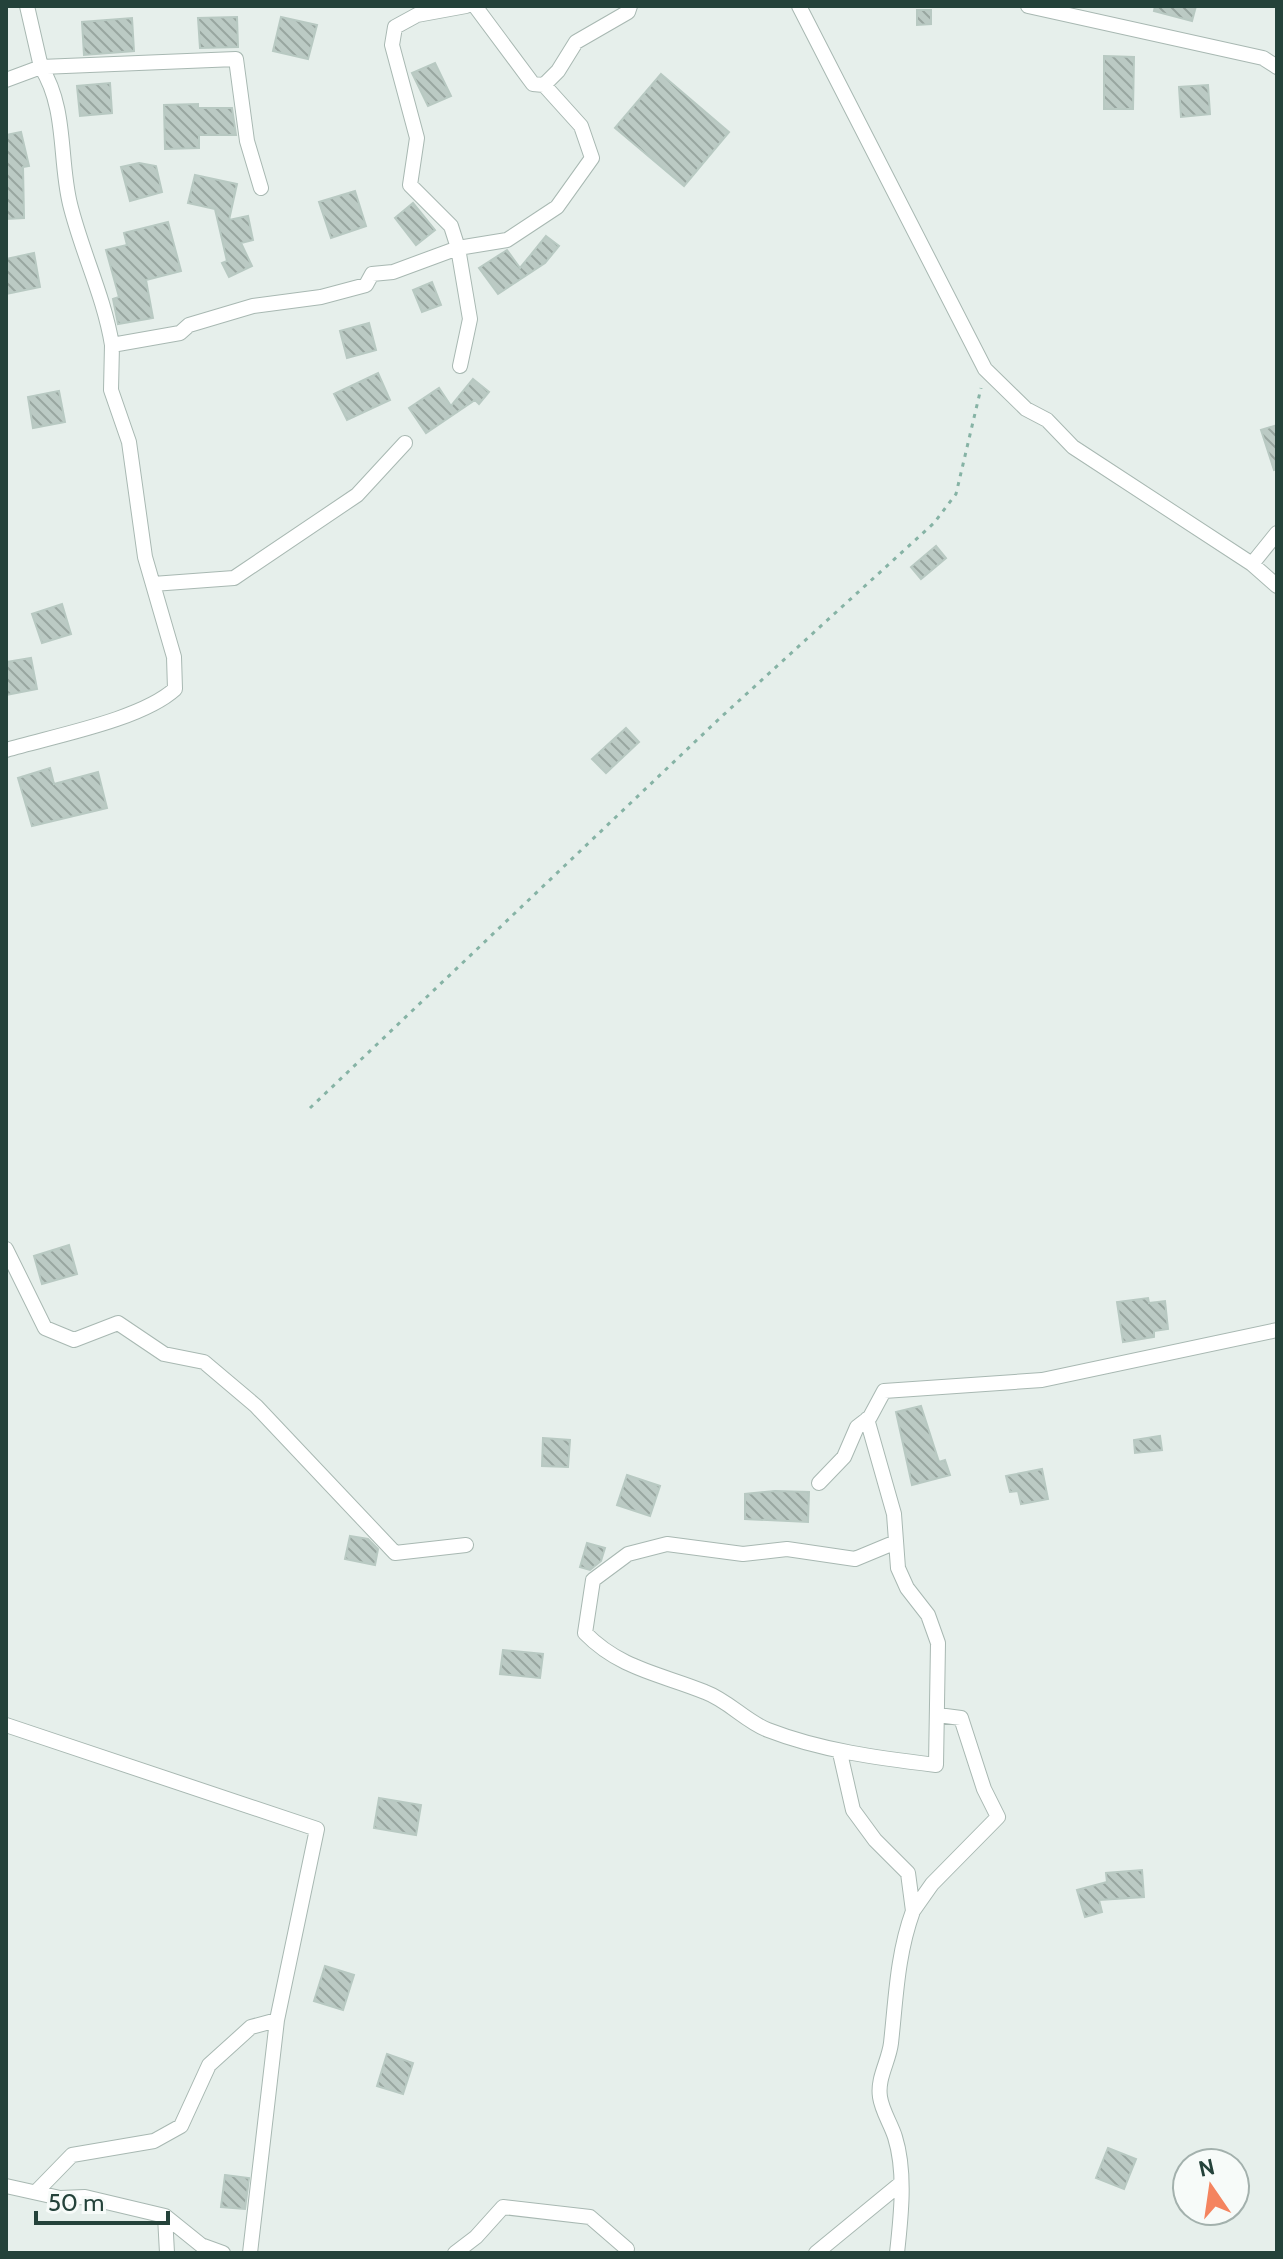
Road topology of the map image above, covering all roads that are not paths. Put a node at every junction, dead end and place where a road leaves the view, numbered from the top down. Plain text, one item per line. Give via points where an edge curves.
1 (27, 6) edge
2 (466, 6) edge
3 (475, 6) edge
4 (630, 6) edge
5 (799, 6) edge
6 (1028, 6) edge
7 (41, 67) junction
8 (1277, 67) edge
9 (6, 80) edge
10 (544, 85) junction
11 (261, 188) dead end
12 (458, 248) junction
13 (112, 345) junction
14 (460, 366) dead end
15 (405, 443) dead end
16 (1277, 533) edge
17 (1252, 564) junction
18 (153, 584) junction
19 (1277, 586) edge
20 (6, 750) edge
21 (6, 1249) edge
22 (1277, 1330) edge
23 (867, 1419) junction
24 (819, 1483) dead end
25 (896, 1542) junction
26 (466, 1545) dead end
27 (938, 1715) junction
28 (6, 1725) edge
29 (840, 1753) junction
30 (913, 1911) junction
31 (277, 2020) junction
32 (900, 2184) junction
33 (6, 2186) edge
34 (36, 2192) junction
35 (165, 2216) junction
36 (196, 2246) edge
37 (627, 2249) dead end
38 (167, 2253) edge
39 (223, 2253) edge
40 (250, 2253) edge
41 (455, 2253) edge
42 (816, 2253) edge
43 (897, 2253) edge

1 - 7 street
2 - 12 street via 417,15 395,27 392,45 417,138 410,185 451,226
3 - 10 street via 533,84
4 - 10 street via 576,42
5 - 17 street via 985,369 1073,447
6 - 8 street via 1263,58
7 - 9 street
7 - 11 street via 236,59 247,141
7 - 13 street via 53,86 69,203 106,311
10 - 12 street via 581,126 592,158 557,207 507,240
12 - 13 street via 393,272 372,274 366,285 253,306 189,325 180,333
12 - 14 street via 470,319
13 - 18 street via 111,390 136,474
15 - 18 street via 357,495 234,578
16 - 17 street
17 - 19 street
18 - 20 street via 174,657 175,689 141,710
21 - 26 street via 45,1328 74,1340 118,1323 164,1354 204,1362 256,1406 395,1553
22 - 23 street via 1042,1380 884,1391
23 - 24 street via 857,1427 844,1457
23 - 25 street via 894,1514
25 - 27 street via 898,1568 928,1615 938,1643
25 - 29 street via 855,1559 787,1549 743,1554 667,1544 628,1554 593,1580 585,1633 601,1649 657,1678 732,1704 769,1730
27 - 29 street via 936,1765
27 - 30 street via 961,1718 998,1817 932,1884
28 - 31 street via 317,1829
29 - 30 street via 853,1810 908,1873
30 - 32 street via 903,1938 880,2097 895,2136
31 - 34 street via 251,2027 209,2065 181,2126 154,2141 72,2155
31 - 40 street
32 - 42 street
32 - 43 street
33 - 34 street
34 - 35 street via 85,2197
35 - 36 street
35 - 38 street
36 - 39 street
37 - 41 street via 590,2217 503,2207

